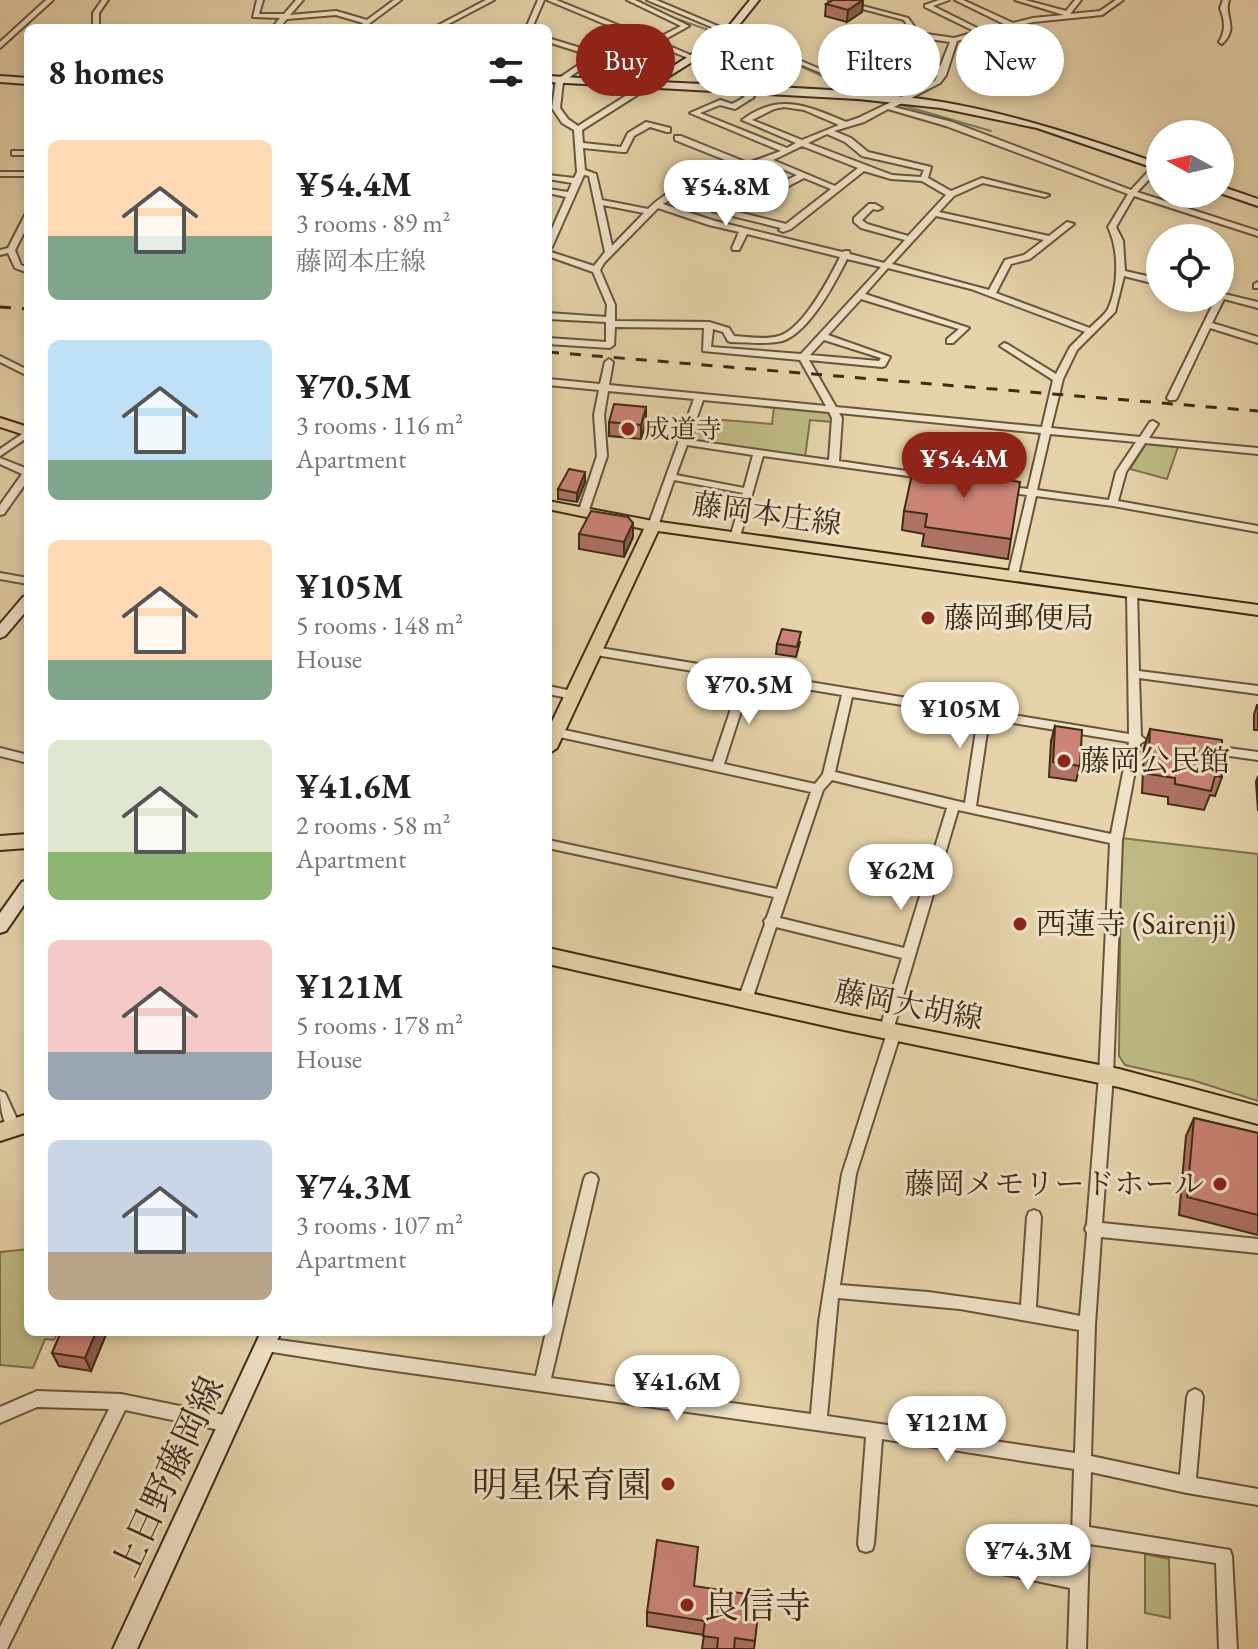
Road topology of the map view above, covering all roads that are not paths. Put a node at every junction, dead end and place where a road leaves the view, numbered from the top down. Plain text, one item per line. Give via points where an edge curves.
1 (50, 0) edge
2 (105, 0) edge
3 (260, 0) edge
4 (300, 0) edge
5 (339, 0) edge
6 (398, 0) edge
7 (491, 0) edge
8 (541, 0) edge
9 (550, 0) edge
10 (630, 0) edge
11 (650, 0) edge
12 (755, 0) edge
13 (832, 0) edge
14 (946, 0) edge
15 (958, 0) edge
16 (1018, 0) edge
17 (1078, 0) edge
18 (1120, 0) edge
19 (1226, 0) edge
20 (1044, 3) edge
21 (881, 5) dead end
22 (873, 10) junction
23 (336, 13) junction
24 (1069, 15) junction
25 (288, 16) junction
26 (96, 24) edge
27 (279, 24) edge
28 (365, 24) edge
29 (369, 24) edge
30 (444, 24) edge
31 (531, 24) edge
32 (614, 24) edge
33 (699, 24) edge
34 (736, 24) edge
35 (909, 24) edge
36 (964, 24) edge
37 (1008, 24) edge
38 (1016, 24) edge
39 (686, 26) junction
40 (691, 27) edge
41 (675, 32) edge
42 (940, 38) edge
43 (954, 40) joint
44 (552, 41) edge
45 (1222, 42) dead end
46 (0, 46) edge
47 (576, 49) edge
48 (576, 70) edge
49 (940, 72) edge
50 (942, 75) junction
51 (0, 77) edge
52 (552, 78) edge
53 (24, 79) edge
54 (564, 79) junction
55 (576, 80) edge
56 (675, 84) edge
57 (802, 92) edge
58 (633, 96) edge
59 (748, 96) edge
60 (908, 98) junction
61 (552, 105) edge
62 (887, 107) junction
63 (846, 125) junction
64 (578, 129) junction
65 (667, 130) dead end
66 (827, 131) junction
67 (678, 138) dead end
68 (801, 143) junction
69 (579, 145) junction
70 (786, 150) junction
71 (15, 153) dead end
72 (24, 153) edge
73 (767, 160) junction
74 (1146, 161) edge
75 (748, 166) junction
76 (863, 168) junction
77 (581, 172) junction
78 (0, 174) edge
79 (24, 174) edge
80 (804, 175) junction
81 (552, 178) edge
82 (1146, 178) edge
83 (924, 179) junction
84 (577, 181) junction
85 (780, 187) dead end
86 (837, 189) junction
87 (1234, 191) edge
88 (552, 192) edge
89 (1132, 193) junction
90 (675, 194) junction
91 (951, 194) junction
92 (570, 195) junction
93 (1045, 195) dead end
94 (1258, 200) edge
95 (598, 202) junction
96 (654, 208) junction
97 (878, 208) dead end
98 (934, 213) junction
99 (1070, 224) dead end
100 (24, 225) edge
101 (788, 227) junction
102 (744, 231) junction
103 (1258, 234) edge
104 (775, 237) junction
105 (909, 239) junction
106 (1050, 239) junction
107 (552, 240) edge
108 (24, 244) edge
109 (14, 246) junction
110 (736, 248) dead end
111 (552, 252) edge
112 (609, 252) junction
113 (0, 253) edge
114 (846, 253) junction
115 (886, 263) junction
116 (24, 269) edge
117 (596, 270) junction
118 (1121, 273) junction
119 (1146, 279) edge
120 (992, 293) junction
121 (858, 295) junction
122 (1234, 300) edge
123 (1258, 305) edge
124 (1212, 312) edge
125 (552, 316) edge
126 (612, 322) junction
127 (1206, 324) junction
128 (709, 325) junction
129 (1090, 331) junction
130 (821, 336) junction
131 (784, 338) junction
132 (1258, 340) edge
133 (552, 341) edge
134 (950, 341) dead end
135 (1004, 346) dead end
136 (803, 357) junction
137 (0, 359) edge
138 (609, 362) dead end
139 (24, 371) edge
140 (1058, 379) junction
141 (552, 382) edge
142 (605, 387) junction
143 (699, 397) junction
144 (1172, 398) dead end
145 (831, 409) junction
146 (0, 422) edge
147 (1153, 424) dead end
148 (24, 431) edge
149 (1044, 432) junction
150 (24, 436) edge
151 (1142, 441) junction
152 (685, 442) junction
153 (1258, 451) edge
154 (759, 452) junction
155 (0, 453) edge
156 (0, 461) edge
157 (834, 463) junction
158 (24, 471) edge
159 (672, 477) junction
160 (24, 479) edge
161 (942, 479) edge
162 (986, 486) edge
163 (747, 491) junction
164 (1030, 492) junction
165 (1113, 503) junction
166 (552, 507) edge
167 (0, 512) edge
168 (583, 513) junction
169 (653, 526) junction
170 (1258, 529) edge
171 (735, 538) junction
172 (1013, 575) junction
173 (0, 576) edge
174 (24, 580) edge
175 (1132, 591) junction
176 (24, 605) edge
177 (1258, 610) edge
178 (0, 633) edge
179 (594, 651) junction
180 (1134, 674) junction
181 (747, 676) junction
182 (1258, 690) edge
183 (552, 691) edge
184 (848, 692) junction
185 (573, 695) junction
186 (984, 715) junction
187 (1135, 739) junction
188 (552, 740) edge
189 (1150, 741) edge
190 (1196, 747) edge
191 (0, 752) edge
192 (1258, 756) edge
193 (24, 758) edge
194 (718, 765) junction
195 (829, 775) junction
196 (818, 789) junction
197 (954, 805) junction
198 (970, 809) junction
199 (1116, 840) junction
200 (24, 841) edge
201 (0, 843) edge
202 (552, 845) edge
203 (24, 892) edge
204 (780, 894) junction
205 (770, 921) junction
206 (0, 926) edge
207 (907, 954) junction
208 (552, 957) edge
209 (745, 1000) junction
210 (890, 1032) junction
211 (1106, 1075) junction
212 (0, 1097) edge
213 (1258, 1115) edge
214 (14, 1128) edge
215 (591, 1179) dead end
216 (1034, 1217) dead end
217 (1092, 1229) junction
218 (1258, 1246) edge
219 (832, 1291) junction
220 (1028, 1312) junction
221 (1087, 1325) junction
222 (268, 1338) edge
223 (542, 1382) junction
224 (1195, 1397) dead end
225 (121, 1402) junction
226 (0, 1415) edge
227 (229, 1424) junction
228 (818, 1424) junction
229 (874, 1433) junction
230 (1082, 1462) junction
231 (1187, 1485) junction
232 (1258, 1497) edge
233 (1081, 1534) junction
234 (866, 1544) dead end
235 (984, 1563) dead end
236 (1079, 1581) junction
237 (7, 1615) edge
238 (0, 1645) edge
239 (125, 1649) edge
240 (1077, 1649) edge
241 (1228, 1649) edge

1 - 46 street
2 - 26 street
3 - 25 street via 255,16
4 - 25 street
5 - 23 street
6 - 29 street
7 - 30 street
8 - 31 street
9 - 32 street
10 - 39 street
11 - 33 street
12 - 34 street
13 - 22 street
14 - 36 street via 927,6
15 - 37 street
16 - 20 street
17 - 24 street
18 - 24 street via 1102,13
19 - 45 street via 1229,32
20 - 24 street
21 - 22 street
22 - 35 street
23 - 25 street
23 - 28 street
24 - 38 street
25 - 27 street
39 - 40 street
39 - 41 street
42 - 43 street
43 - 50 street
44 - 47 street
48 - 54 street
49 - 50 street
50 - 60 street
51 - 53 street
52 - 54 street
54 - 55 street
54 - 61 street
56 - 60 street
57 - 60 street
58 - 64 street
59 - 70 street via 732,107 720,102 694,113
60 - 62 street
60 - 74 street via 1040,126
61 - 64 street
62 - 63 street
62 - 89 street via 990,138
63 - 66 street
63 - 68 street via 787,103 767,106 746,120
64 - 69 street
65 - 69 street via 649,124 631,135 623,150
66 - 68 street
66 - 83 street via 865,154 928,169
67 - 75 street
68 - 70 street
68 - 76 street
69 - 77 street
70 - 73 street
71 - 72 street
73 - 75 street
73 - 80 street
75 - 90 street via 694,182
76 - 83 street
76 - 86 street
77 - 84 street
77 - 95 street via 592,174
78 - 79 street
80 - 85 street
80 - 86 street
81 - 84 street
82 - 89 street
83 - 91 street
84 - 92 street
86 - 101 street
87 - 94 street
88 - 92 street
89 - 103 street
89 - 118 street via 1112,227 1119,241
90 - 96 street
90 - 101 street
91 - 93 street via 982,180
91 - 98 street
92 - 107 street
95 - 96 street
95 - 112 street
96 - 102 street
96 - 112 street
97 - 105 street via 872,206 857,220
98 - 105 street
98 - 106 street
99 - 106 street
100 - 109 street
101 - 104 street
102 - 104 street
102 - 110 street
104 - 114 street
105 - 115 street
106 - 120 street via 1027,257 1008,262
108 - 109 street
109 - 113 street
109 - 116 street via 18,266
111 - 117 street
112 - 117 street
114 - 115 street
114 - 131 street via 802,325
115 - 120 street
115 - 121 street
117 - 126 street via 607,292
118 - 119 street
118 - 129 street via 1111,312
120 - 129 street
121 - 130 street
121 - 134 street via 965,328
122 - 123 street
124 - 127 street
125 - 126 street
126 - 128 street
126 - 133 street via 607,347
127 - 132 street
127 - 144 street
128 - 131 street via 726,330 731,339
128 - 136 street via 706,349
129 - 140 street via 1073,349
130 - 136 street
130 - 136 street via 886,357 882,364
131 - 136 street
135 - 140 street
136 - 145 street
137 - 139 street
138 - 142 street
140 - 149 street
141 - 142 street
142 - 143 street
142 - 168 street via 599,415 602,456
143 - 145 street
143 - 152 street
145 - 149 street
145 - 157 street via 837,418
146 - 148 main road
147 - 151 street
149 - 151 street
149 - 164 street
150 - 155 street
151 - 153 street
151 - 165 street via 1121,472
152 - 154 street
152 - 159 street
154 - 157 street
154 - 163 street
156 - 158 street
157 - 161 street
159 - 163 street
159 - 169 street
160 - 167 street
162 - 164 street
163 - 171 street
164 - 165 street
164 - 172 street
165 - 170 street
166 - 168 main road
168 - 169 main road
169 - 171 main road, 藤岡本庄線
169 - 179 main road, 藤岡本庄線
171 - 172 main road, 藤岡本庄線
172 - 175 main road, 藤岡本庄線
173 - 174 street
175 - 177 main road, 藤岡本庄線
175 - 180 street
176 - 178 street
179 - 181 street
179 - 185 main road, 藤岡本庄線
180 - 182 street
180 - 187 street
181 - 184 street
181 - 194 street
183 - 185 street
184 - 186 street
184 - 195 street
185 - 188 main road, 藤岡本庄線
186 - 187 street
186 - 198 street
187 - 189 street
187 - 199 street
188 - 194 street
190 - 192 street
191 - 193 street
194 - 196 street
195 - 196 street
195 - 197 street
196 - 204 street
197 - 198 street
197 - 207 street
198 - 199 street
199 - 211 street
200 - 201 main road
202 - 204 street
203 - 206 street
204 - 205 street
205 - 207 street
205 - 209 street
207 - 210 street
208 - 209 main road, 藤岡大胡線
209 - 210 main road, 藤岡大胡線
210 - 211 main road, 藤岡大胡線
210 - 219 street via 849,1174
211 - 213 main road, 藤岡大胡線
211 - 217 street
212 - 214 street
215 - 223 street
216 - 220 street
217 - 218 street
217 - 221 street
219 - 220 street via 908,1295
219 - 228 street
220 - 221 street
221 - 230 street
222 - 223 street via 420,1368
222 - 227 street, 上日野藤岡線
223 - 228 street
224 - 231 street
225 - 226 street via 37,1399
225 - 227 street
225 - 237 street
227 - 239 street, 上日野藤岡線
228 - 229 street
229 - 230 street
229 - 234 street
230 - 231 street
230 - 233 street
231 - 232 street
233 - 236 street
233 - 241 street via 1224,1556
235 - 236 street
236 - 240 street
237 - 238 street

